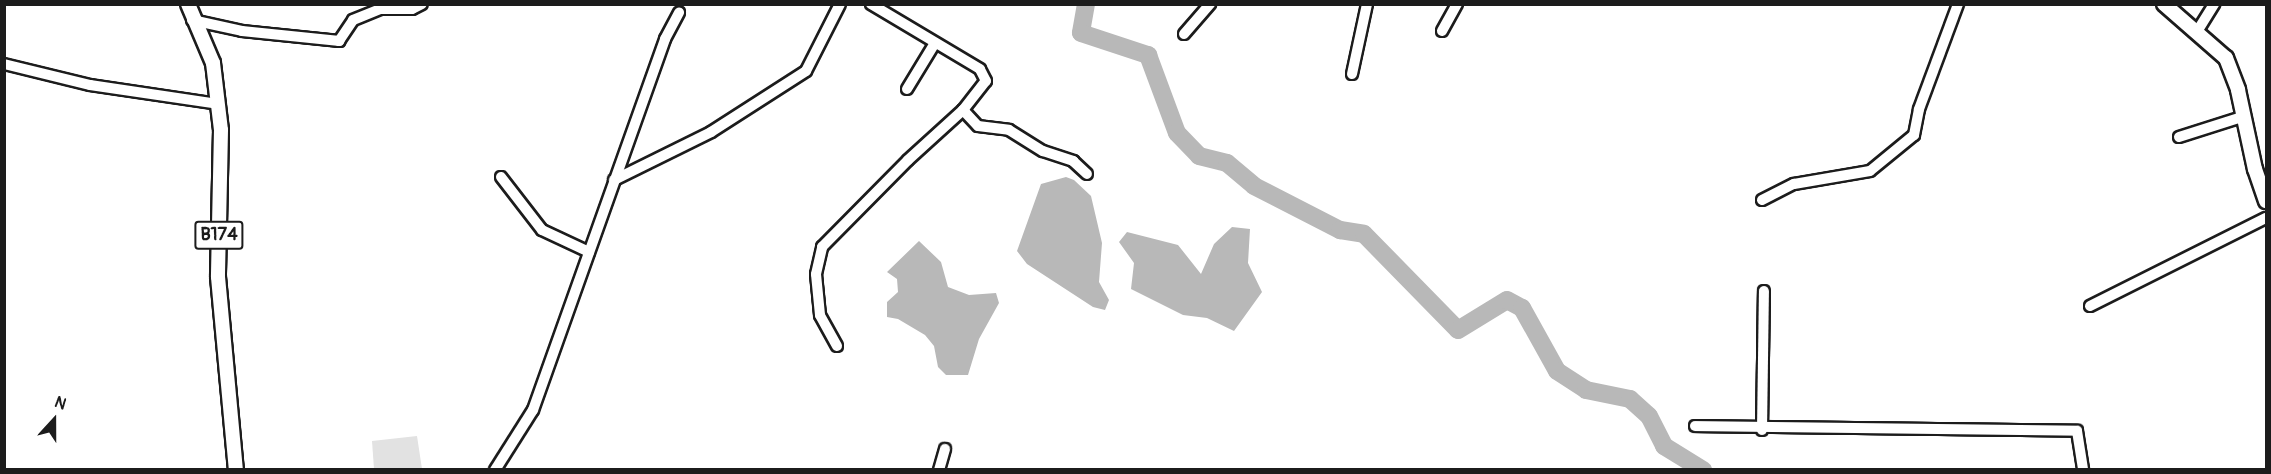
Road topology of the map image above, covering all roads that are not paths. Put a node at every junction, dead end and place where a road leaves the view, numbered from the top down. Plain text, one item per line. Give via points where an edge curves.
1 (188, 4) edge
2 (422, 4) edge
3 (840, 4) edge
4 (871, 4) edge
5 (1210, 4) edge
6 (1367, 4) edge
7 (1457, 4) edge
8 (1958, 4) edge
9 (2164, 4) edge
10 (2214, 4) edge
11 (679, 14) dead end
12 (192, 20) junction
13 (2198, 30) junction
14 (1442, 32) dead end
15 (1184, 34) dead end
16 (935, 43) junction
17 (4, 64) edge
18 (1352, 74) dead end
19 (907, 89) dead end
20 (218, 104) junction
21 (963, 110) junction
22 (2242, 117) junction
23 (2179, 137) dead end
24 (1087, 174) dead end
25 (501, 177) dead end
26 (614, 180) junction
27 (1762, 200) dead end
28 (2266, 201) edge
29 (2266, 218) edge
30 (589, 252) junction
31 (1764, 291) dead end
32 (2090, 306) dead end
33 (837, 346) dead end
34 (1695, 426) dead end
35 (1762, 430) junction
36 (945, 448) dead end
37 (236, 470) edge
38 (495, 470) edge
39 (939, 470) edge
40 (2083, 470) edge

1 - 12 main road, B174
2 - 12 street via 412,9 380,9 352,20 339,41 242,31
3 - 26 street via 806,71 711,132
4 - 16 street
5 - 15 street
6 - 18 street
7 - 14 street
8 - 27 street via 1919,109 1914,135 1870,171 1794,184
9 - 13 main road
10 - 13 street
11 - 26 street via 665,39
12 - 20 main road, B174 via 213,63
13 - 22 main road via 2226,58 2238,90
16 - 19 street
16 - 21 street via 980,69 986,81
17 - 20 street via 100,87
20 - 37 main road, B174 via 218,277
21 - 24 street via 978,126 1009,130 1043,151 1073,161
21 - 33 street via 822,248 816,274 820,315
22 - 23 street
22 - 28 main road
25 - 30 street via 542,230
26 - 30 street
29 - 32 street
30 - 38 street via 534,410
31 - 35 street
34 - 35 street
35 - 40 street via 2077,431
36 - 39 street

